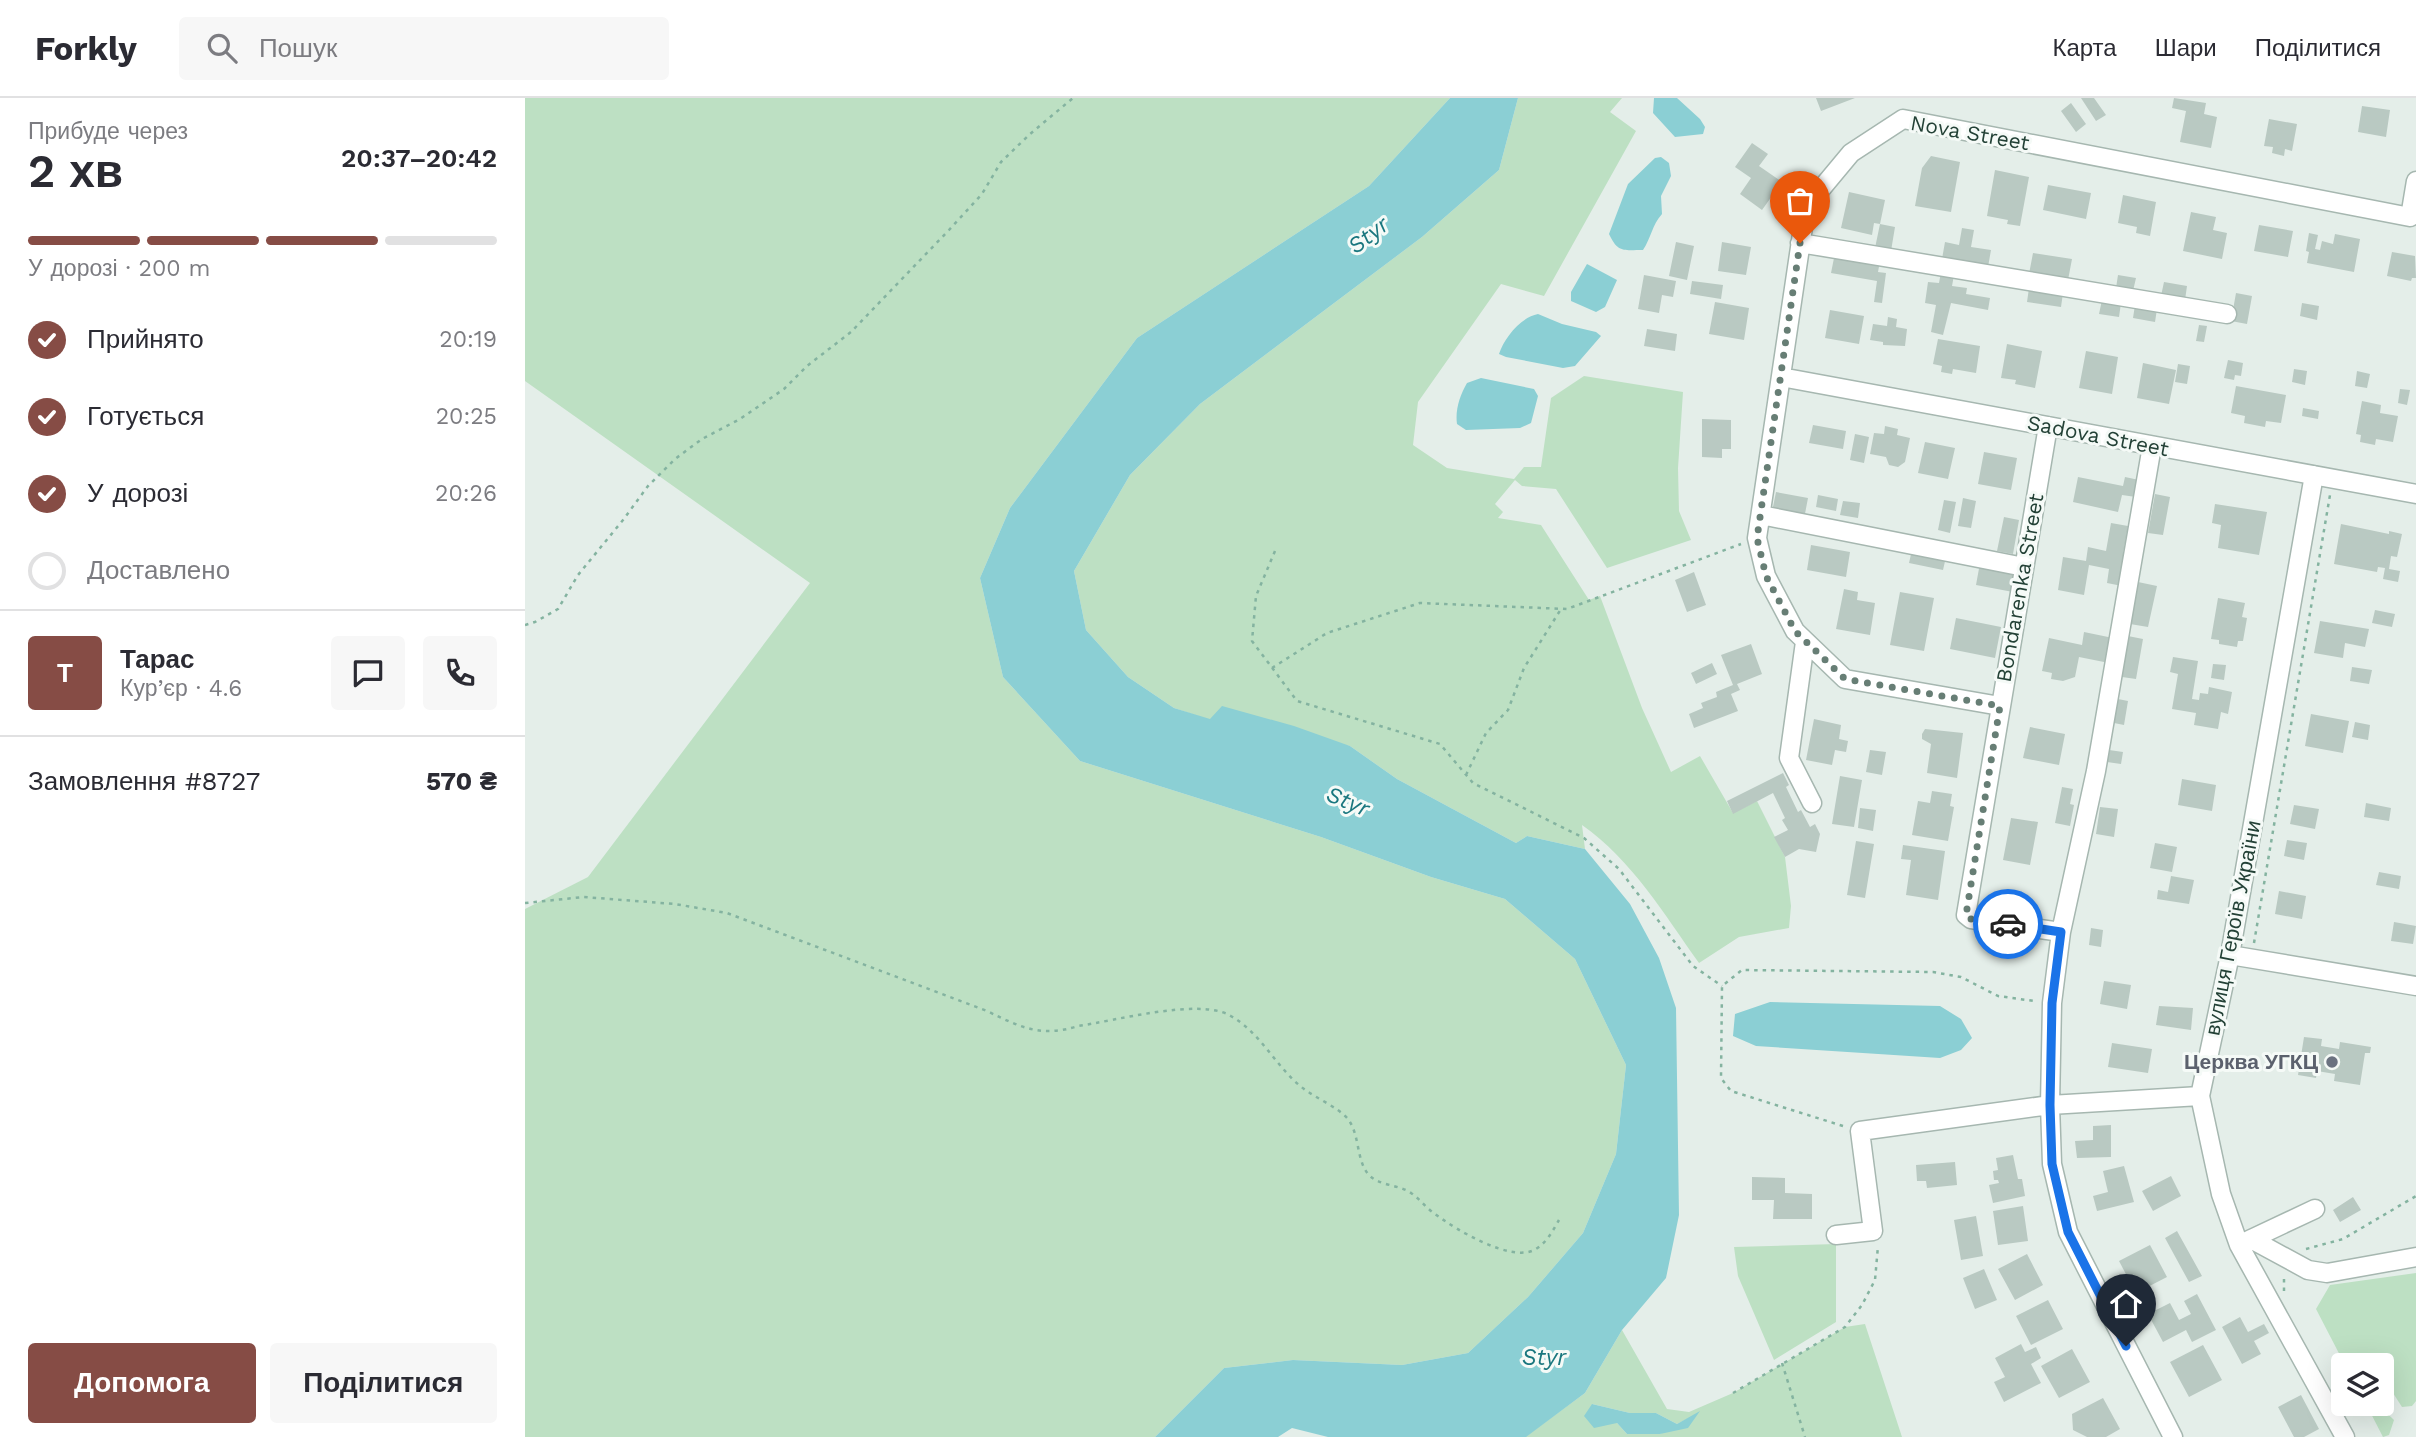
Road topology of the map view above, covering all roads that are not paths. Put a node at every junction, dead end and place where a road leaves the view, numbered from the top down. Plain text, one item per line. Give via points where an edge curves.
1 (2416, 181) edge
2 (1800, 243) junction
3 (2227, 314) dead end
4 (1781, 377) junction
5 (2047, 426) junction
6 (2153, 446) junction
7 (2313, 475) junction
8 (2416, 494) edge
9 (1761, 516) junction
10 (2024, 566) junction
11 (1804, 642) junction
12 (2000, 706) junction
13 (1812, 803) dead end
14 (2061, 932) junction
15 (2229, 956) junction
16 (2416, 986) edge
17 (2200, 1096) junction
18 (2050, 1105) junction
19 (2315, 1209) dead end
20 (1836, 1235) dead end
21 (2245, 1242) junction
22 (2416, 1257) edge
23 (2173, 1437) edge
24 (2345, 1437) edge

1 - 2 street, Nova Street via 2410,217 1903,119 1851,153 1806,207
2 - 3 street
2 - 4 street, Nova Street
4 - 5 street, Sadova Street
4 - 9 street, Nova Street
5 - 6 street, Sadova Street
5 - 10 street, Bondarenka Street
6 - 7 street, Sadova Street
6 - 14 street via 2096,771
7 - 8 street, Sadova Street
7 - 15 street, вулиця Героїв України
9 - 10 street
9 - 11 street, Nova Street via 1757,538 1766,576
10 - 12 street, Bondarenka Street
11 - 12 street, Nova Street via 1845,679
11 - 13 street via 1789,758
12 - 14 street, Bondarenka Street via 1966,915
14 - 18 street via 2052,1003
15 - 16 street
15 - 17 street, вулиця Героїв України
17 - 18 street
17 - 21 street, вулиця Героїв України via 2221,1194
18 - 20 street via 1860,1131 1873,1231
18 - 23 street via 2052,1164 2068,1232
19 - 21 street
21 - 22 street via 2308,1270 2327,1273
21 - 24 street, вулиця Героїв України

